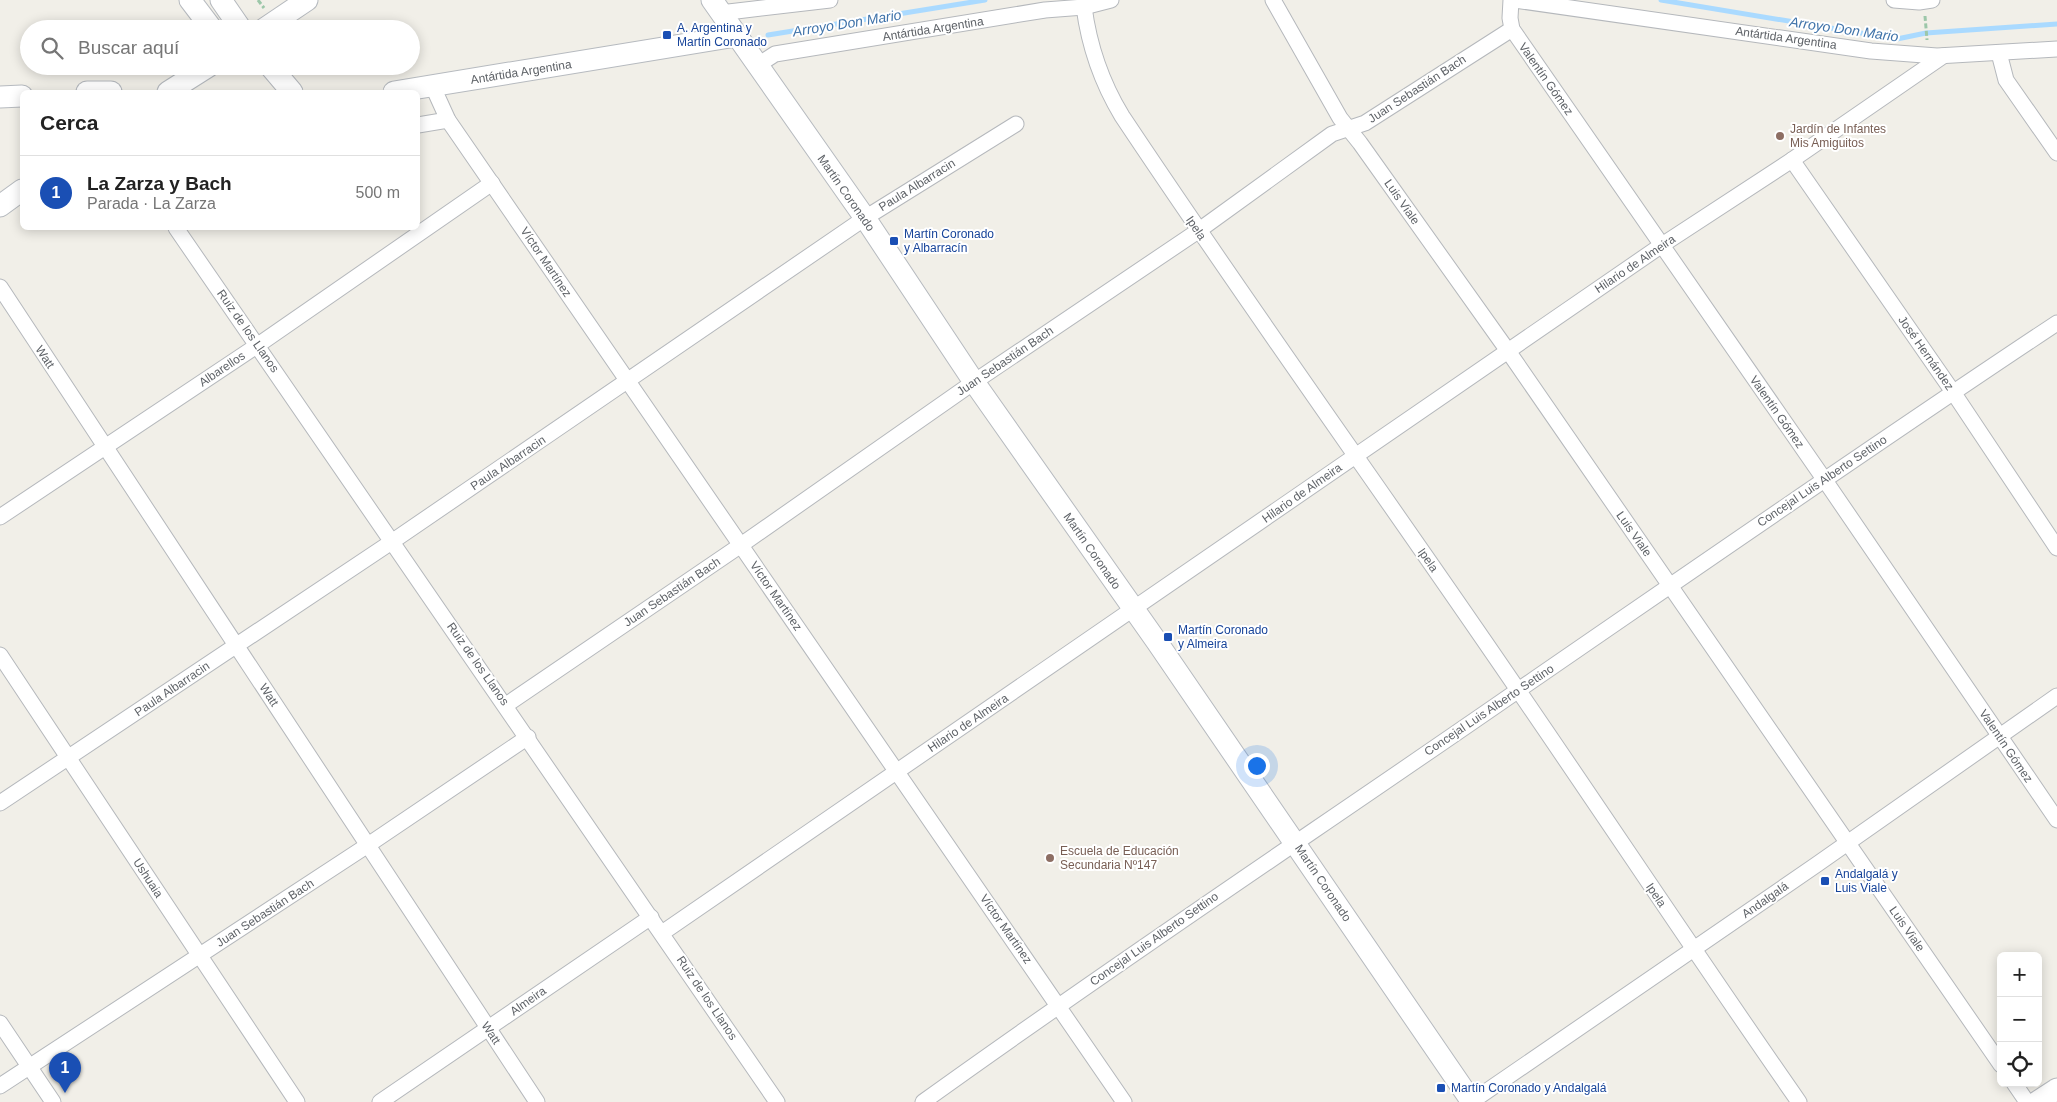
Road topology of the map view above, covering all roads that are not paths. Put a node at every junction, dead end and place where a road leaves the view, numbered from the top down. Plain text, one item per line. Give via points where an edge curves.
1 (190, 0) edge
2 (221, 0) edge
3 (307, 0) edge
4 (830, 0) edge
5 (1111, 0) edge
6 (1273, 0) edge
7 (1511, 0) edge
8 (1515, 0) edge
9 (1894, 0) edge
10 (1923, 4) edge
11 (716, 7) edge
12 (1084, 7) junction
13 (205, 20) edge
14 (235, 20) edge
15 (277, 20) edge
16 (1512, 29) junction
17 (736, 36) junction
18 (2057, 49) edge
19 (2000, 53) junction
20 (1943, 56) junction
21 (758, 65) junction
22 (195, 75) edge
23 (278, 75) edge
24 (433, 87) junction
25 (171, 90) edge
26 (290, 90) edge
27 (410, 90) edge
28 (20, 96) edge
29 (0, 97) edge
30 (448, 120) junction
31 (1016, 124) dead end
32 (420, 125) edge
33 (1348, 127) junction
34 (2057, 153) edge
35 (1792, 160) junction
36 (492, 184) junction
37 (20, 191) edge
38 (0, 206) edge
39 (865, 218) junction
40 (177, 230) edge
41 (1198, 231) junction
42 (1662, 245) junction
43 (0, 287) edge
44 (2057, 323) edge
45 (258, 344) junction
46 (1508, 351) junction
47 (628, 382) junction
48 (974, 382) junction
49 (1953, 392) junction
50 (105, 447) junction
51 (1356, 456) junction
52 (1824, 479) junction
53 (0, 517) edge
54 (393, 541) junction
55 (741, 545) junction
56 (2057, 548) edge
57 (1670, 585) junction
58 (1134, 610) junction
59 (236, 645) junction
60 (0, 655) edge
61 (1518, 691) junction
62 (2057, 696) edge
63 (506, 705) junction
64 (1999, 735) junction
65 (528, 737) junction
66 (69, 757) junction
67 (897, 771) junction
68 (0, 803) edge
69 (2057, 820) edge
70 (1295, 842) junction
71 (1847, 843) junction
72 (368, 845) junction
73 (651, 917) junction
74 (662, 933) junction
75 (1693, 950) junction
76 (199, 956) junction
77 (1058, 1005) junction
78 (0, 1023) edge
79 (488, 1029) junction
80 (1997, 1058) edge
81 (29, 1067) junction
82 (0, 1086) edge
83 (2017, 1087) edge
84 (2057, 1089) edge
85 (53, 1102) edge
86 (297, 1102) edge
87 (380, 1102) edge
88 (537, 1102) edge
89 (778, 1102) edge
90 (923, 1102) edge
91 (1124, 1102) edge
92 (1472, 1102) edge
93 (1799, 1102) edge
94 (2027, 1102) edge
95 (2037, 1102) edge

1 - 13 street
2 - 14 street
3 - 15 street
4 - 11 street
5 - 12 street, Antártida Argentina
6 - 33 street, Luis Viale
7 - 16 street, Valentín Gómez
8 - 20 street, Antártida Argentina via 1871,51
9 - 10 street
11 - 17 street, Martín Coronado
12 - 21 street, Antártida Argentina via 1045,10 775,54
12 - 41 street, Ipela via 1090,42 1113,102
16 - 33 street, Juan Sebastián Bach via 1365,122
16 - 42 street, Valentín Gómez
17 - 21 street, Martín Coronado
17 - 24 street, Antártida Argentina
18 - 19 street, Antártida Argentina
19 - 20 street, Antártida Argentina
19 - 34 street via 2006,80
20 - 35 street, Hilario de Almeira
21 - 39 street, Martín Coronado
22 - 25 street
23 - 26 street
24 - 27 street, Antártida Argentina
24 - 30 street, Víctor Martínez
28 - 29 street
30 - 32 street
30 - 36 street, Víctor Martínez
31 - 39 street, Paula Albarracin
33 - 41 street, Juan Sebastián Bach via 1332,134
33 - 46 street, Luis Viale
35 - 42 street, Hilario de Almeira
35 - 49 street, José Hernández
36 - 45 street, Albarellos
36 - 47 street, Víctor Martínez
37 - 38 street
39 - 47 street, Paula Albarracin
39 - 48 street, Martín Coronado
40 - 45 street, Ruiz de los Llanos
41 - 48 street, Juan Sebastián Bach
41 - 51 street, Ipela
42 - 46 street, Hilario de Almeira
42 - 52 street, Valentín Gómez
43 - 50 street, Watt
44 - 49 street, Concejal Luis Alberto Settino
45 - 50 street, Albarellos
45 - 54 street, Ruiz de los Llanos
46 - 51 street, Hilario de Almeira
46 - 57 street, Luis Viale
47 - 54 street, Paula Albarracin
47 - 55 street, Víctor Martínez
48 - 55 street, Juan Sebastián Bach
48 - 58 street, Martín Coronado
49 - 52 street, Concejal Luis Alberto Settino
49 - 56 street, José Hernández
50 - 53 street, Albarellos
50 - 59 street, Watt
51 - 58 street, Hilario de Almeira
51 - 61 street, Ipela
52 - 57 street, Concejal Luis Alberto Settino
52 - 64 street, Valentín Gómez
54 - 59 street, Paula Albarracin
54 - 63 street, Ruiz de los Llanos
55 - 63 street, Juan Sebastián Bach
55 - 67 street, Víctor Martínez
57 - 61 street, Concejal Luis Alberto Settino
57 - 71 street, Luis Viale
58 - 67 street, Hilario de Almeira
58 - 70 street, Martín Coronado
59 - 66 street, Paula Albarracin
59 - 72 street, Watt
60 - 66 street, Ushuaia
61 - 70 street, Concejal Luis Alberto Settino
61 - 75 street, Ipela
62 - 64 street, Andalgalá
63 - 65 street, Ruiz de los Llanos
64 - 69 street, Valentín Gómez
64 - 71 street, Andalgalá
65 - 72 street, Juan Sebastián Bach
65 - 73 street, Ruiz de los Llanos
66 - 68 street, Paula Albarracin
66 - 76 street, Ushuaia
67 - 74 street, Hilario de Almeira
67 - 77 street, Víctor Martínez
70 - 77 street, Concejal Luis Alberto Settino
70 - 92 street, Martín Coronado
71 - 75 street, Andalgalá
71 - 80 street, Luis Viale
72 - 76 street, Juan Sebastián Bach
72 - 79 street, Watt
73 - 74 street, Ruiz de los Llanos
73 - 79 street, Almeira
74 - 89 street, Ruiz de los Llanos
75 - 92 street, Andalgalá
75 - 93 street, Ipela
76 - 81 street, Juan Sebastián Bach
76 - 86 street, Ushuaia
77 - 90 street, Concejal Luis Alberto Settino
77 - 91 street, Víctor Martínez
78 - 81 street
79 - 87 street, Almeira
79 - 88 street, Watt
81 - 82 street, Juan Sebastián Bach
81 - 85 street
83 - 94 street
84 - 95 street

